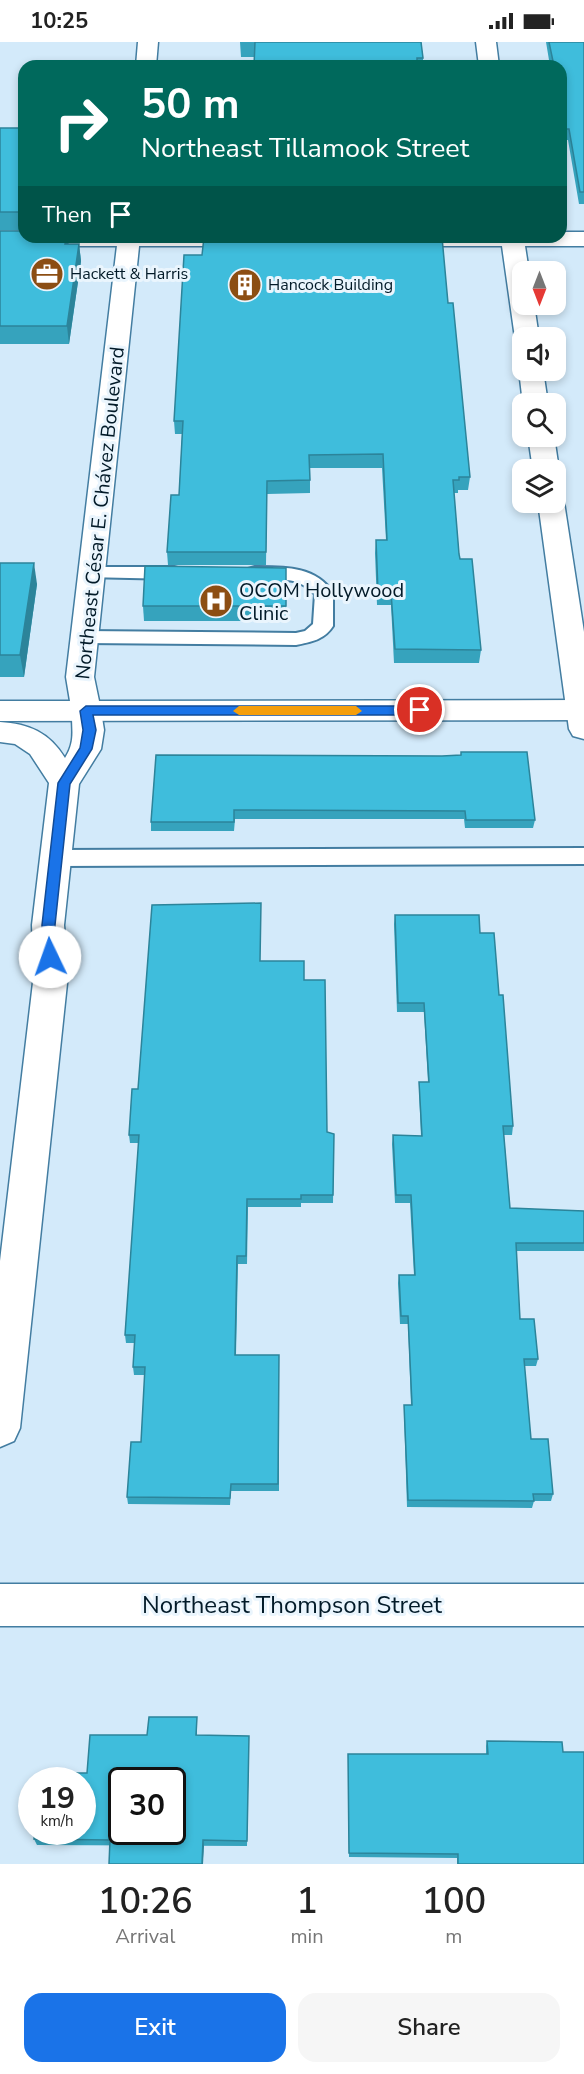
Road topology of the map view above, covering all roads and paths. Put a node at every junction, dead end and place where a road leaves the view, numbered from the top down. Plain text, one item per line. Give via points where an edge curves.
1 (148, 42) edge
2 (486, 42) edge
3 (146, 60) edge
4 (488, 60) edge
5 (0, 239) edge
6 (18, 239) edge
7 (567, 239) edge
8 (584, 239) edge
9 (128, 243) edge
10 (513, 243) edge
11 (525, 327) edge
12 (553, 513) edge
13 (92, 573) junction
14 (194, 573) edge
15 (240, 573) edge
16 (84, 637) junction
17 (0, 711) edge
18 (86, 711) junction
19 (583, 716) edge
20 (0, 732) edge
21 (64, 783) junction
22 (584, 856) edge
23 (56, 858) junction
24 (0, 1428) edge
25 (0, 1605) edge
26 (584, 1605) edge

1 - 3 street
2 - 4 street
5 - 6 street
7 - 8 street
9 - 13 street, Northeast César E. Chávez Boulevard
10 - 11 street
12 - 19 street
13 - 14 lane
13 - 16 street, Northeast César E. Chávez Boulevard
15 - 16 lane via 285,573 314,581 324,593 323,626 311,636 296,639
16 - 18 street, Northeast César E. Chávez Boulevard via 80,677
17 - 18 street
18 - 19 street
18 - 21 street, Northeast César E. Chávez Boulevard via 86,749
20 - 21 street via 33,738 44,748
21 - 23 street, Northeast César E. Chávez Boulevard
22 - 23 lane
23 - 24 street, Northeast César E. Chávez Boulevard via 48,925 51,974
25 - 26 street, Northeast Thompson Street

